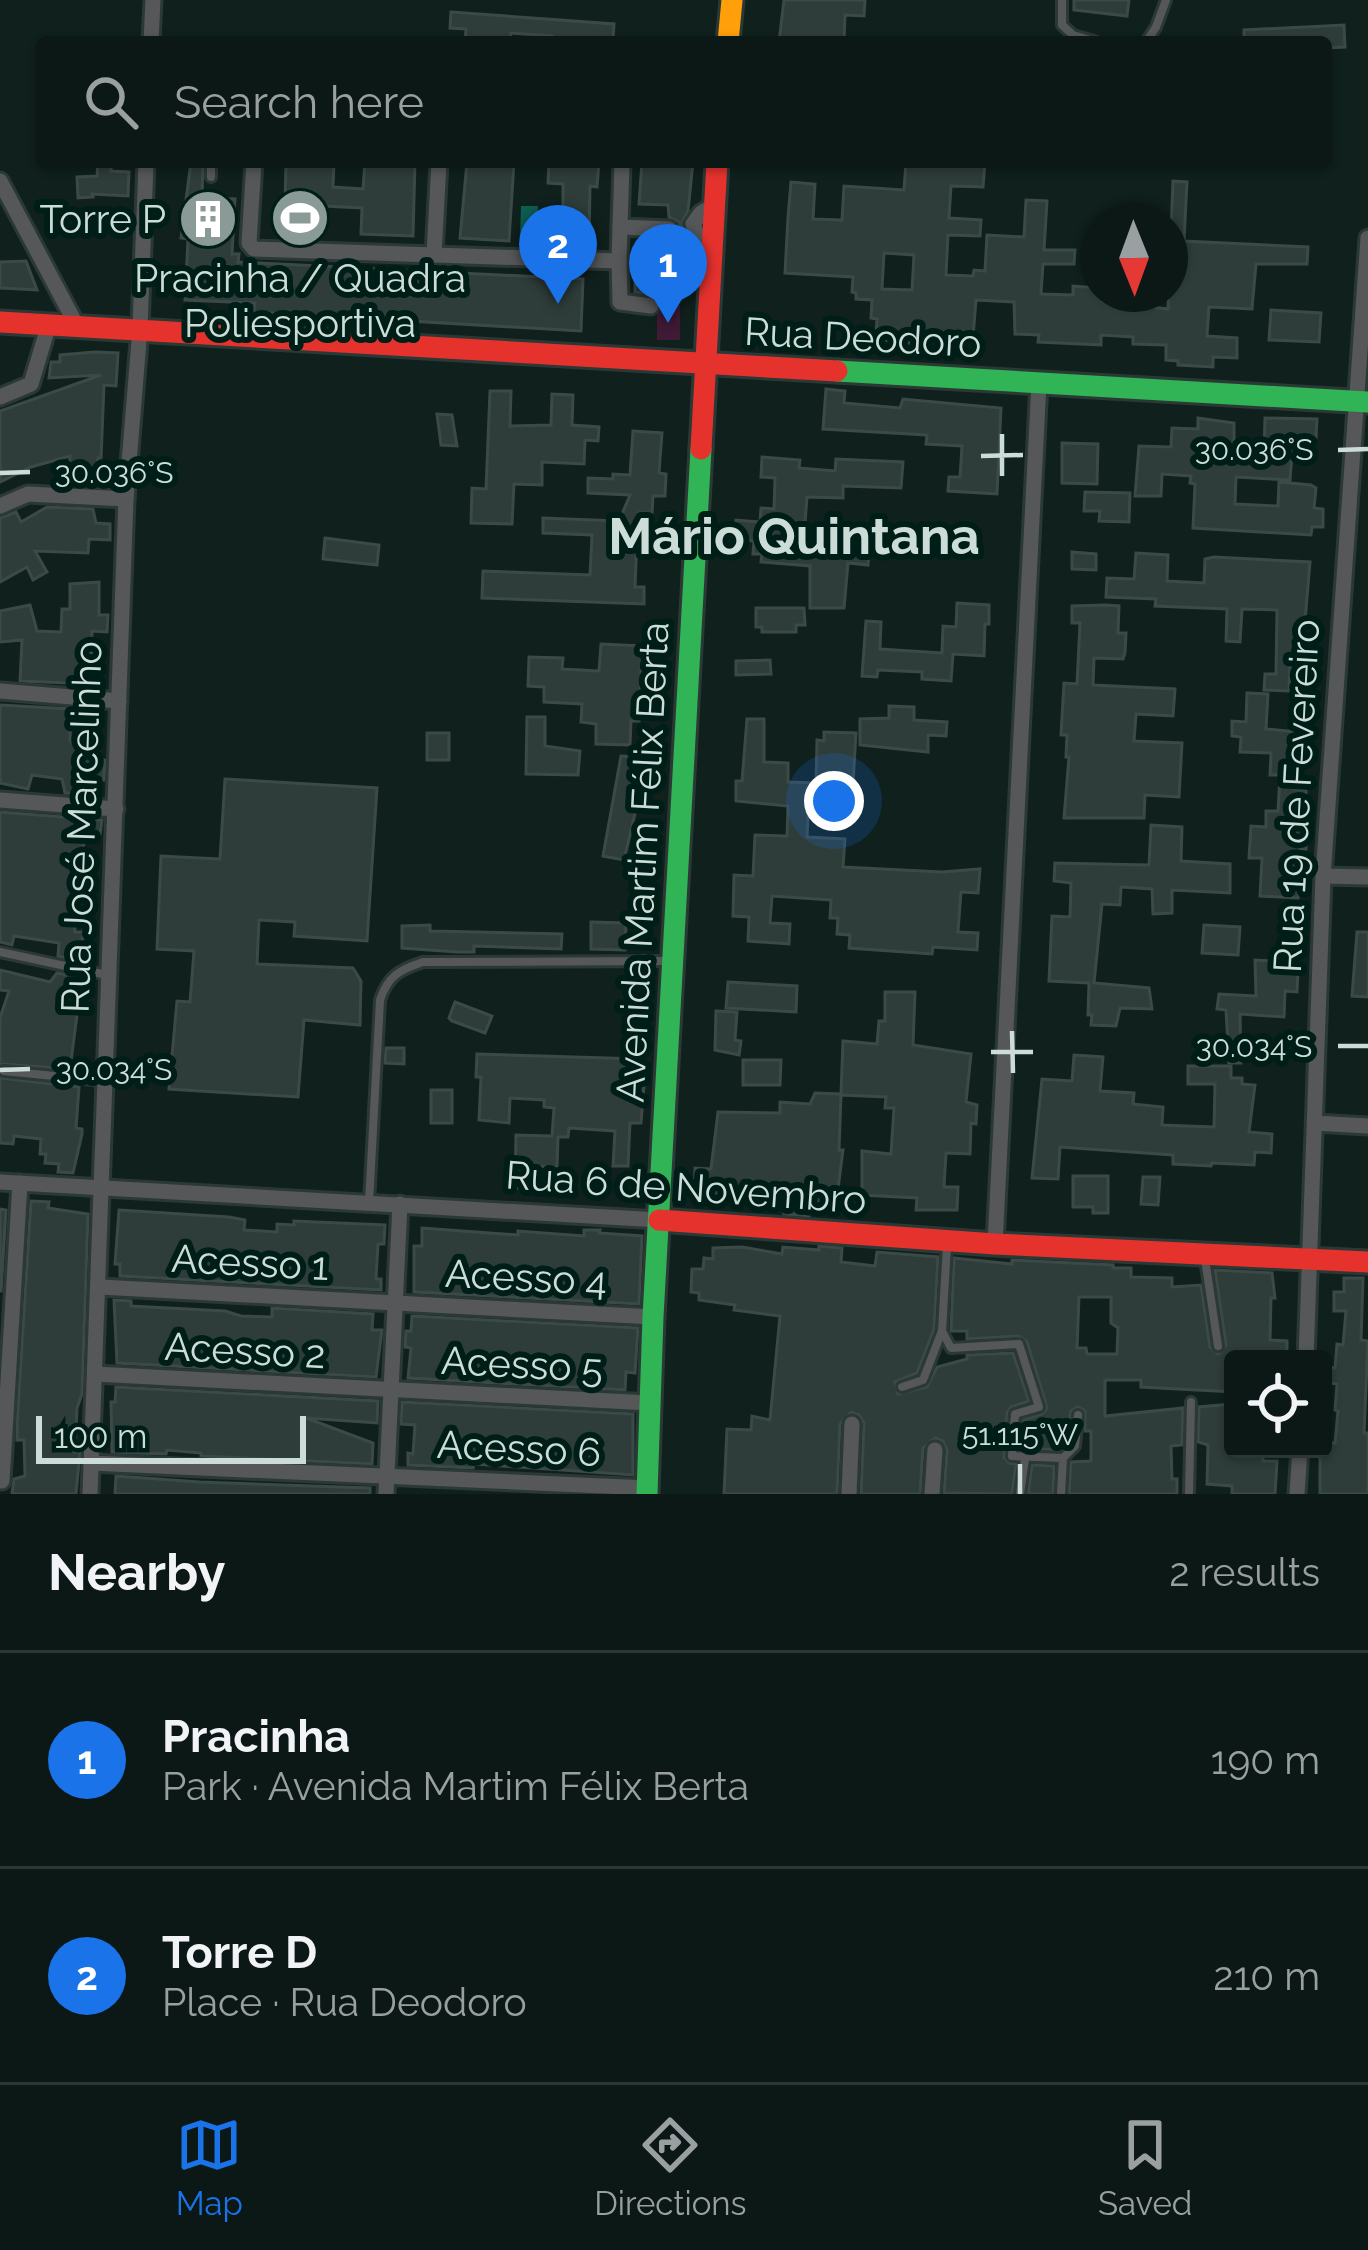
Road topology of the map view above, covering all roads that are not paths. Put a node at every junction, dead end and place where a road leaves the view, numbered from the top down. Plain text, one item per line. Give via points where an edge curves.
1 (153, 0) edge
2 (732, 0) edge
3 (1062, 0) edge
4 (1166, 0) edge
5 (151, 36) edge
6 (729, 36) edge
7 (1076, 36) edge
8 (1150, 36) edge
9 (146, 168) edge
10 (211, 168) edge
11 (254, 168) edge
12 (439, 168) edge
13 (622, 168) edge
14 (716, 168) edge
15 (211, 177) dead end
16 (0, 182) edge
17 (713, 206) junction
18 (6, 207) edge
19 (620, 224) junction
20 (669, 226) dead end
21 (1368, 238) edge
22 (710, 249) junction
23 (434, 255) junction
24 (619, 261) junction
25 (651, 306) dead end
26 (0, 322) edge
27 (49, 324) junction
28 (77, 326) junction
29 (140, 329) junction
30 (704, 365) junction
31 (1039, 382) junction
32 (0, 397) edge
33 (1361, 402) edge
34 (126, 499) junction
35 (0, 506) edge
36 (0, 691) edge
37 (119, 701) junction
38 (0, 800) edge
39 (116, 809) junction
40 (1323, 876) junction
41 (1368, 877) edge
42 (0, 952) edge
43 (673, 961) junction
44 (107, 975) junction
45 (4, 1071) dead end
46 (105, 1081) junction
47 (1315, 1123) junction
48 (1368, 1126) edge
49 (0, 1182) edge
50 (20, 1183) junction
51 (103, 1188) junction
52 (369, 1203) junction
53 (400, 1204) junction
54 (658, 1220) junction
55 (947, 1240) junction
56 (995, 1244) junction
57 (1204, 1254) junction
58 (1312, 1259) junction
59 (1368, 1262) edge
60 (100, 1287) junction
61 (396, 1304) junction
62 (653, 1317) junction
63 (943, 1331) junction
64 (1218, 1346) dead end
65 (1307, 1350) edge
66 (95, 1374) junction
67 (902, 1387) dead end
68 (391, 1391) junction
69 (1191, 1402) dead end
70 (650, 1403) junction
71 (1078, 1415) dead end
72 (852, 1424) dead end
73 (935, 1450) dead end
74 (1063, 1458) junction
75 (1299, 1458) edge
76 (1025, 1459) junction
77 (91, 1463) junction
78 (387, 1475) junction
79 (4, 1486) edge
80 (648, 1491) edge
81 (90, 1494) edge
82 (386, 1494) edge
83 (849, 1494) edge
84 (932, 1494) edge
85 (1020, 1494) edge
86 (1061, 1494) edge
87 (1189, 1494) edge
88 (1297, 1494) edge

1 - 5 street
2 - 6 street
3 - 7 lane via 1063,25
4 - 8 lane
9 - 29 street, Rua José Marcelinho
10 - 15 lane
11 - 23 street via 249,247
12 - 23 street
13 - 19 street
14 - 17 street, Avenida Martim Félix Berta
16 - 18 street
17 - 22 street, Avenida Martim Félix Berta
17 - 22 street via 690,227
18 - 28 street
19 - 20 street
19 - 24 street
21 - 33 street, Rua 19 de Fevereiro
22 - 30 street, Avenida Martim Félix Berta
23 - 24 street
24 - 25 street via 620,302
26 - 27 street, Rua Deodoro
27 - 28 street, Rua Deodoro
27 - 32 street via 31,384
28 - 29 street, Rua Deodoro
29 - 30 street, Rua Deodoro
29 - 34 street, Rua José Marcelinho
30 - 31 street, Rua Deodoro
30 - 43 street, Avenida Martim Félix Berta
31 - 33 street, Rua Deodoro
31 - 56 street
33 - 40 street, Rua 19 de Fevereiro
34 - 35 street via 28,494
34 - 37 street, Rua José Marcelinho
36 - 37 street
37 - 39 street, Rua José Marcelinho
38 - 39 street
39 - 44 street, Rua José Marcelinho
40 - 41 street
40 - 47 street, Rua 19 de Fevereiro
42 - 44 lane
43 - 52 lane via 423,962 387,980
43 - 54 street, Avenida Martim Félix Berta
44 - 46 street, Rua José Marcelinho
45 - 46 lane
46 - 51 street, Rua José Marcelinho
47 - 48 street
47 - 58 street, Rua 19 de Fevereiro
49 - 50 street, Rua 6 de Novembro
50 - 51 street, Rua 6 de Novembro
50 - 79 street
51 - 52 street, Rua 6 de Novembro
51 - 60 street, Rua José Marcelinho
52 - 53 street, Rua 6 de Novembro
53 - 54 street, Rua 6 de Novembro
53 - 61 street
54 - 55 street, Rua 6 de Novembro
54 - 62 street, Avenida Martim Félix Berta
55 - 56 street, Rua 6 de Novembro
55 - 63 lane
56 - 57 street, Rua 6 de Novembro
57 - 58 street, Rua 6 de Novembro
57 - 64 lane
58 - 59 street, Rua 6 de Novembro
58 - 65 street, Rua 19 de Fevereiro
60 - 61 street, Acesso 1
60 - 66 street, Rua José Marcelinho
61 - 62 street, Acesso 4
61 - 68 street
62 - 70 street, Avenida Martim Félix Berta
63 - 67 lane via 923,1381
63 - 76 lane via 951,1348 1018,1344 1039,1407 1015,1414 1012,1456
66 - 68 street, Acesso 2
66 - 77 street, Rua José Marcelinho
68 - 70 street, Acesso 5
68 - 78 street
69 - 87 lane
70 - 80 street, Avenida Martim Félix Berta
71 - 74 lane via 1076,1447
72 - 83 street
73 - 84 street
74 - 76 lane
74 - 86 lane
75 - 88 street
76 - 85 lane
77 - 78 street, Acesso 6
77 - 81 street, Rua José Marcelinho
78 - 80 street, Acesso 6
78 - 82 street

